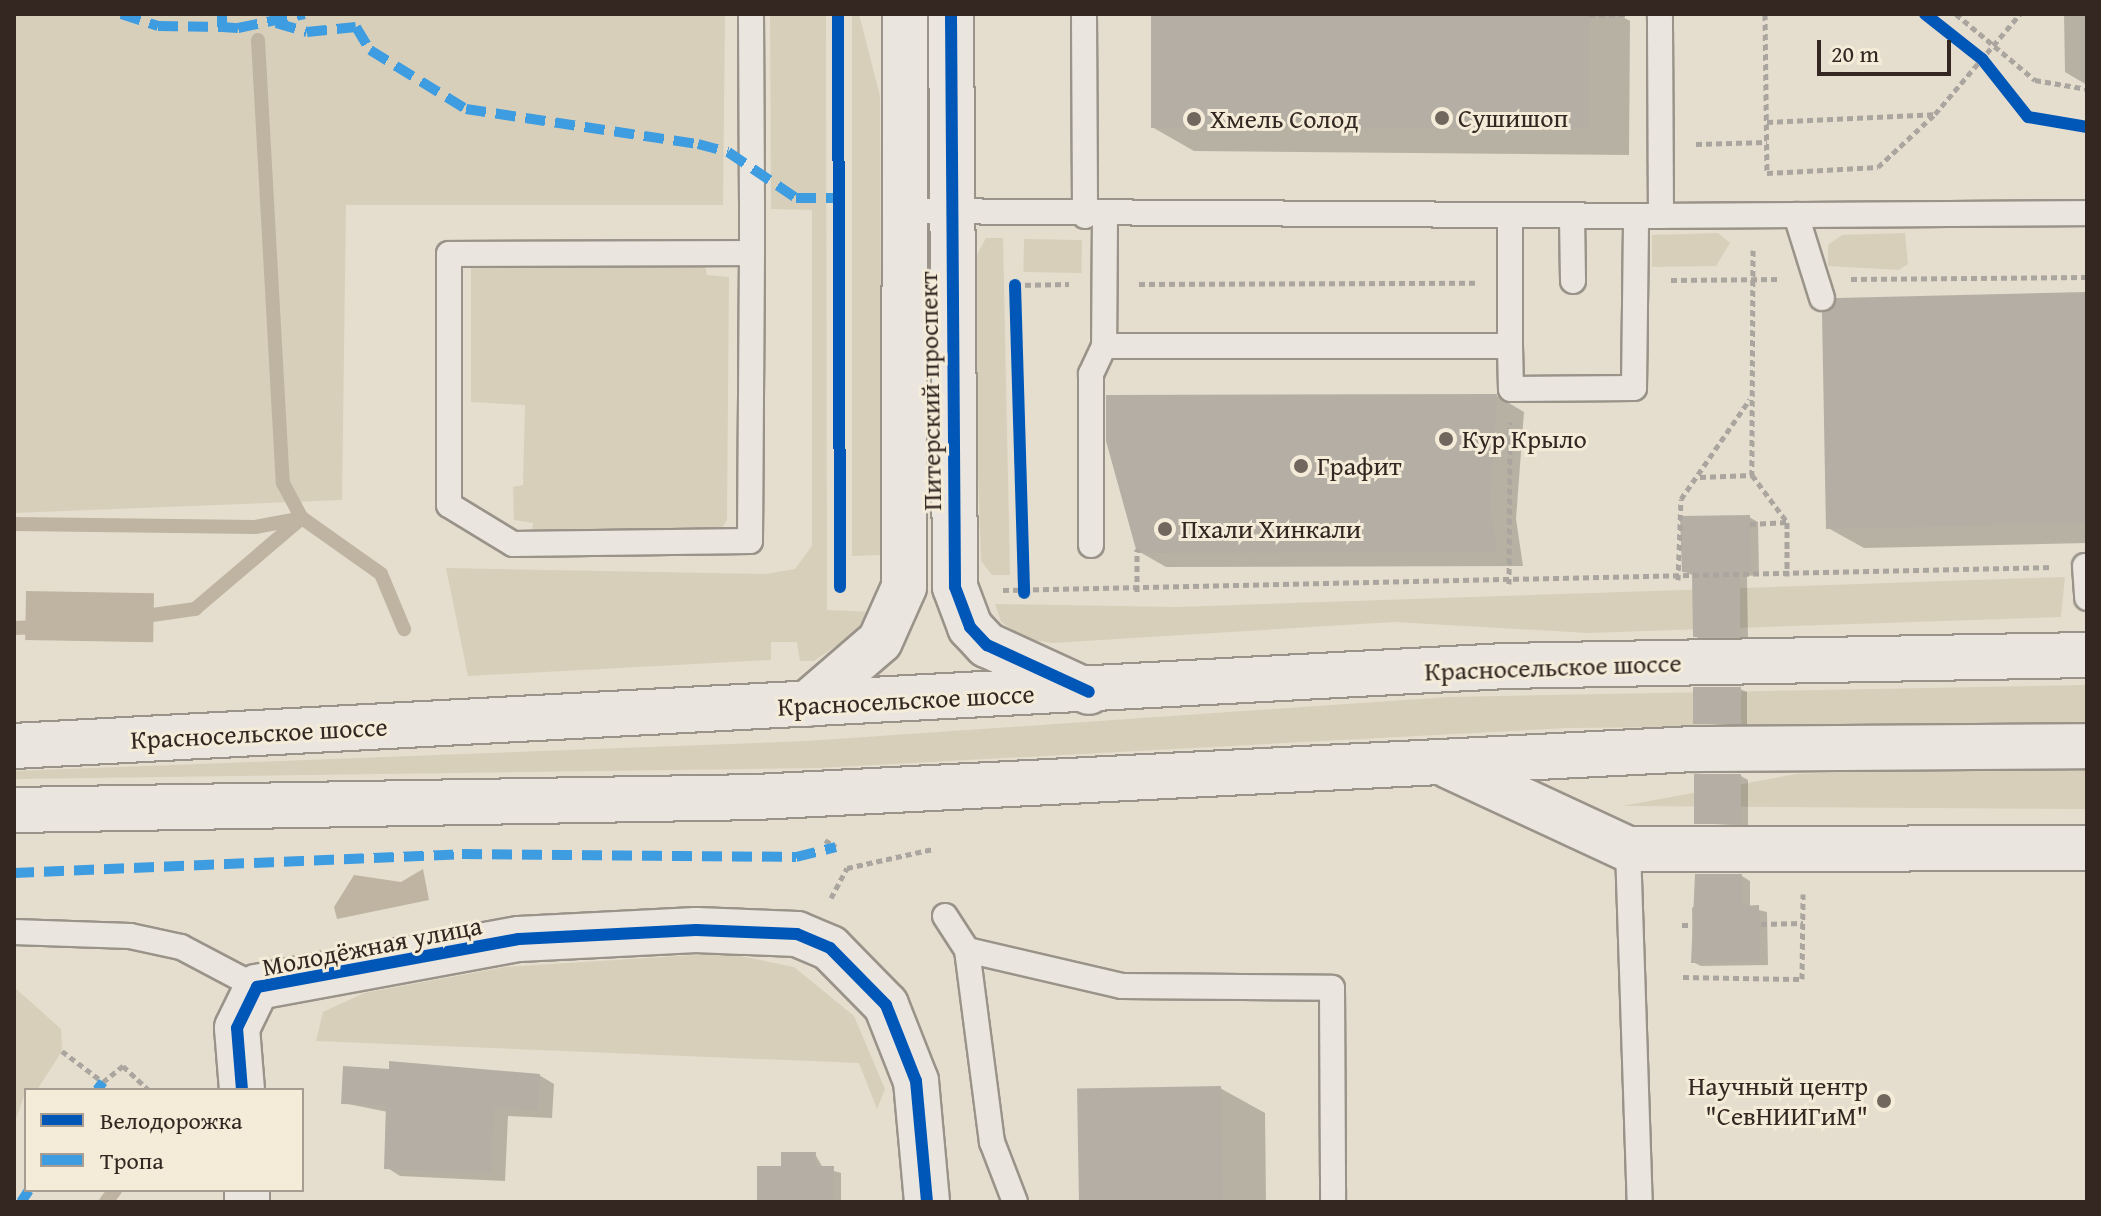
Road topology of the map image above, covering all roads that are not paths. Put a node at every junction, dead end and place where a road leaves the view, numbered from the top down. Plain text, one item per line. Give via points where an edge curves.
1 (751, 14) edge
2 (905, 14) edge
3 (951, 14) edge
4 (1084, 14) edge
5 (1660, 14) edge
6 (949, 210) junction
7 (904, 211) junction
8 (2087, 213) edge
9 (1796, 215) junction
10 (1095, 216) junction
11 (1572, 216) junction
12 (1636, 216) junction
13 (1661, 216) junction
14 (1510, 217) junction
15 (752, 253) junction
16 (1573, 281) dead end
17 (1822, 298) dead end
18 (1104, 346) junction
19 (1510, 346) junction
20 (1091, 545) dead end
21 (2075, 566) edge
22 (2087, 598) edge
23 (2087, 655) edge
24 (1089, 692) junction
25 (807, 704) junction
26 (14, 735) edge
27 (77, 740) junction
28 (14, 746) edge
29 (2087, 746) edge
30 (1449, 766) junction
31 (14, 810) edge
32 (2087, 848) edge
33 (1628, 849) junction
34 (945, 916) dead end
35 (14, 932) edge
36 (967, 950) junction
37 (257, 987) junction
38 (242, 1088) edge
39 (927, 1202) edge
40 (1015, 1202) edge
41 (1333, 1202) edge
42 (1640, 1202) edge

1 - 15 lane
2 - 7 main road, Питерский проспект
3 - 6 main road, Питерский проспект
4 - 10 lane
5 - 13 lane
6 - 7 lane
6 - 10 lane
6 - 24 main road, Питерский проспект via 955,587 970,627 987,645
7 - 25 main road, Питерский проспект via 904,587 880,641
8 - 9 lane
9 - 13 lane
9 - 17 lane
10 - 14 lane
10 - 18 lane
11 - 12 lane
11 - 14 lane
11 - 16 lane
12 - 13 lane
12 - 19 lane via 1634,388 1511,389
14 - 19 lane
15 - 15 lane via 449,254 449,505 513,544 750,541
18 - 19 lane
18 - 20 lane via 1091,374
21 - 22 lane
23 - 24 main road, Красносельское шоссе via 1504,666
24 - 25 main road, Красносельское шоссе
25 - 27 main road, Красносельское шоссе
26 - 27 main road
27 - 28 main road, Красносельское шоссе
29 - 30 main road via 1694,749
30 - 31 main road via 756,797
30 - 33 main road
32 - 33 main road
33 - 42 lane
34 - 36 lane
35 - 37 lane via 130,936 181,947
36 - 40 lane via 992,1142
36 - 41 lane via 1122,986 1332,988
37 - 38 main road, Молодёжная улица via 237,1028
37 - 39 main road, Молодёжная улица via 519,939 797,934 830,948 886,1005 905,1048

